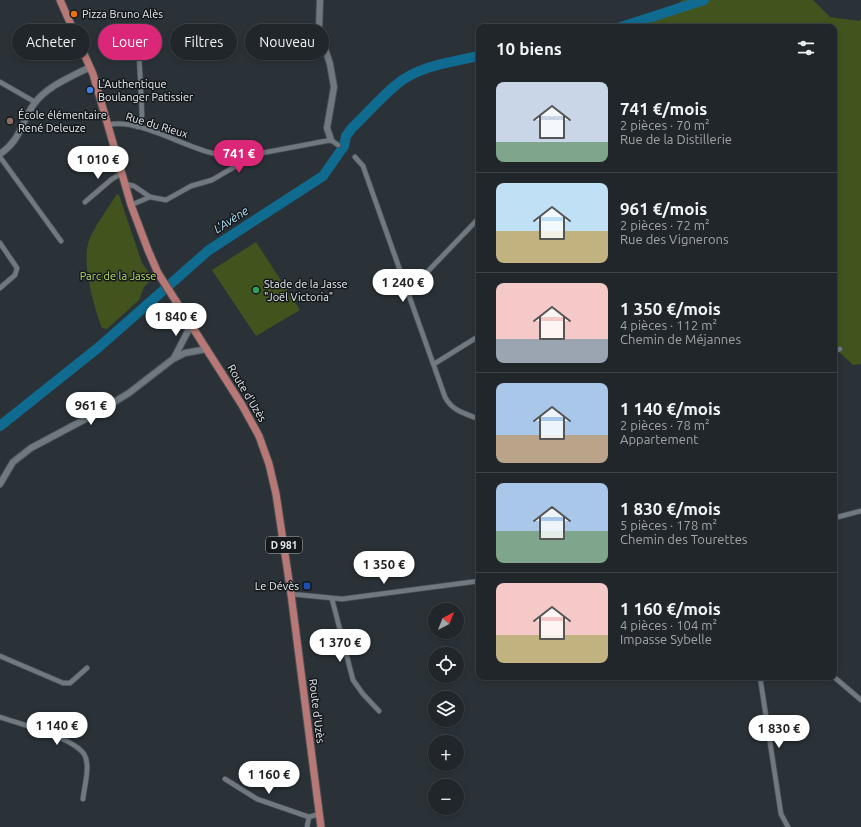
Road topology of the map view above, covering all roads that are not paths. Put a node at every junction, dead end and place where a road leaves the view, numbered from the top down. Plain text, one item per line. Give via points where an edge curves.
1 (60, 0) edge
2 (320, 0) edge
3 (139, 60) edge
4 (90, 67) junction
5 (0, 82) edge
6 (35, 102) junction
7 (108, 124) junction
8 (138, 127) junction
9 (331, 140) junction
10 (338, 145) dead end
11 (0, 155) edge
12 (246, 156) junction
13 (356, 157) dead end
14 (122, 173) junction
15 (125, 184) junction
16 (150, 197) junction
17 (85, 202) dead end
18 (131, 205) junction
19 (476, 221) edge
20 (61, 241) dead end
21 (0, 243) edge
22 (0, 288) edge
23 (408, 292) junction
24 (192, 328) junction
25 (476, 338) edge
26 (207, 349) junction
27 (840, 349) dead end
28 (837, 350) edge
29 (173, 359) junction
30 (434, 364) junction
31 (476, 418) edge
32 (0, 484) edge
33 (861, 511) edge
34 (837, 517) edge
35 (476, 581) edge
36 (291, 594) junction
37 (332, 599) junction
38 (0, 656) edge
39 (87, 668) dead end
40 (760, 680) edge
41 (837, 680) edge
42 (861, 700) edge
43 (379, 711) dead end
44 (0, 717) edge
45 (225, 779) dead end
46 (83, 799) dead end
47 (319, 814) junction
48 (309, 817) junction
49 (307, 827) edge
50 (321, 827) edge
51 (788, 827) edge

1 - 4 main road, Route d'Uzès / D 981
2 - 9 street via 319,30 334,86 327,128
3 - 8 street via 142,115
4 - 6 street via 46,92
4 - 7 main road, Route d'Uzès / D 981
5 - 6 street
6 - 11 street via 15,141
7 - 8 street, Rue du Rieux via 116,122
7 - 14 main road, Route d'Uzès / D 981
8 - 12 street, Rue du Rieux via 212,153
9 - 10 street
9 - 12 street
11 - 20 street
12 - 16 street via 241,163 212,180 191,186 166,200
13 - 23 street via 363,166
14 - 15 main road, Route d'Uzès / D 981
14 - 17 street
15 - 16 street via 134,186
15 - 18 main road, Route d'Uzès / D 981
16 - 18 street
18 - 24 main road, Route d'Uzès / D 981 via 158,272
19 - 23 street
21 - 22 street via 17,268 15,275
23 - 30 street
24 - 26 main road, Route d'Uzès / D 981
24 - 29 street
25 - 30 street
26 - 29 street via 185,353
26 - 36 main road, Route d'Uzès / D 981 via 253,424 269,464
27 - 28 street
29 - 32 street via 105,408 24,452 13,462
30 - 31 street via 445,397 451,406
33 - 34 street
35 - 37 street
36 - 37 street
36 - 47 main road, Route d'Uzès / D 981
37 - 43 street via 353,680
38 - 39 street via 63,683 70,682
40 - 51 street via 780,814
41 - 42 street
44 - 46 street via 69,742 84,754 87,766
45 - 48 street via 257,799
47 - 48 street
47 - 50 main road, Route d'Uzès / D 981
48 - 49 street

